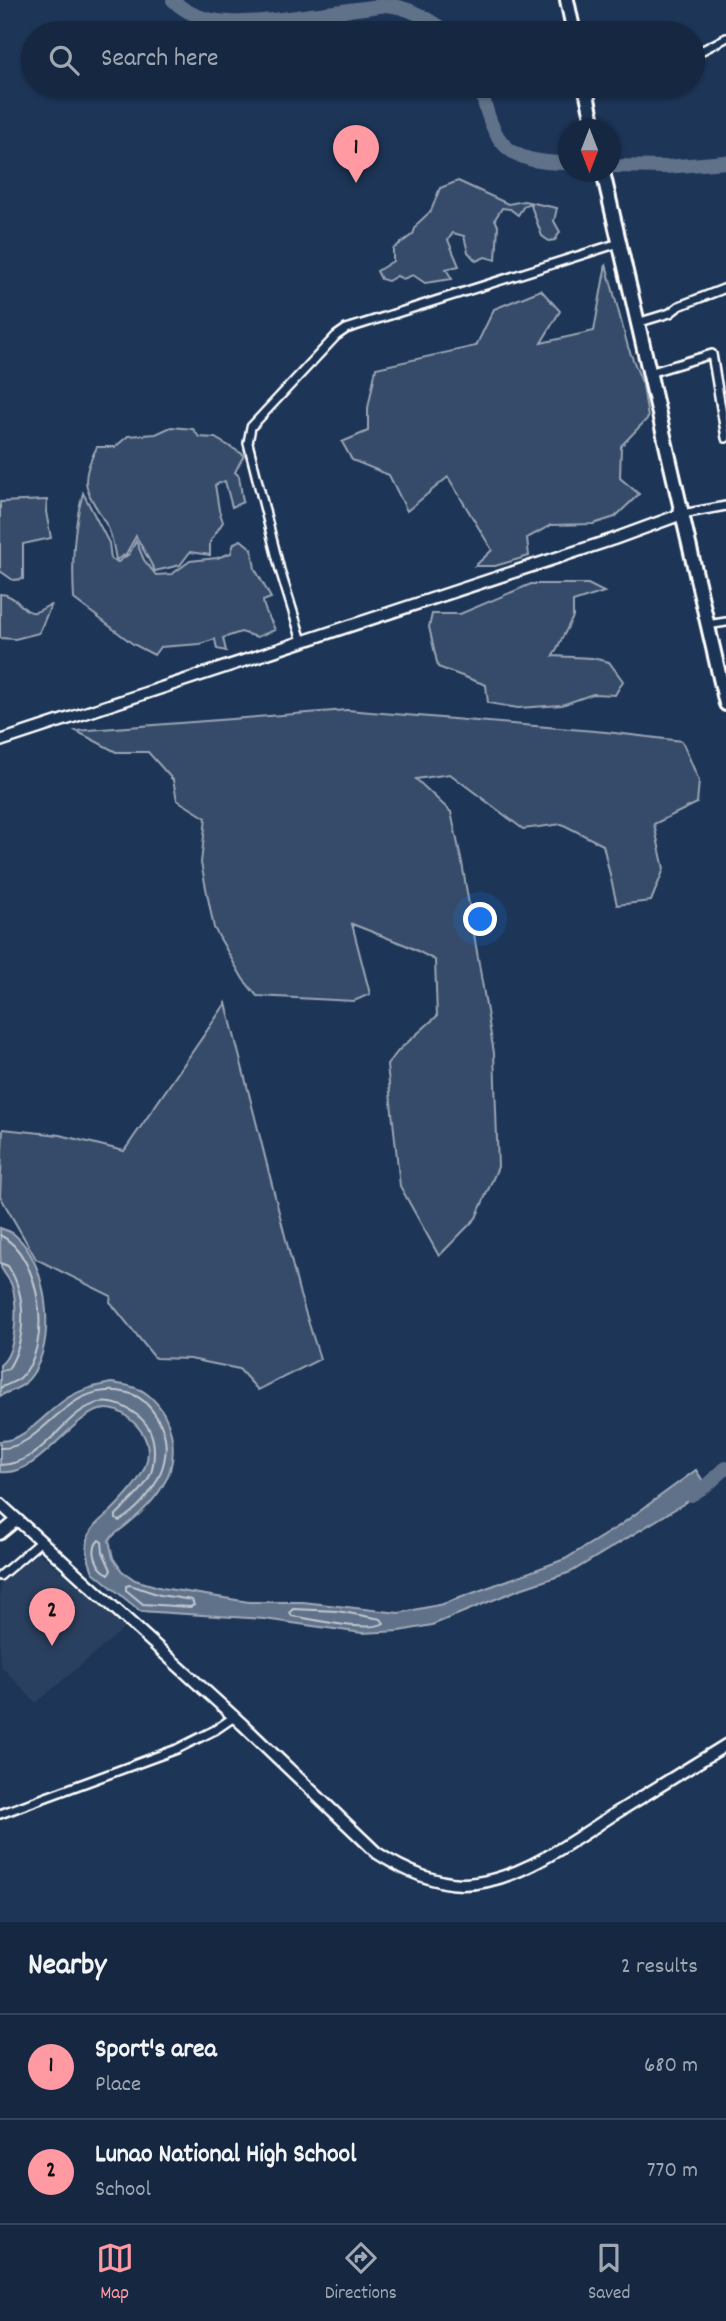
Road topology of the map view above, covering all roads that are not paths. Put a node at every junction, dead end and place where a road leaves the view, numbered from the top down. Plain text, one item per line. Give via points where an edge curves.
1 (567, 0) edge
2 (572, 21) edge
3 (726, 38) edge
4 (705, 49) edge
5 (588, 98) edge
6 (593, 119) edge
7 (605, 182) edge
8 (619, 243) junction
9 (726, 288) edge
10 (637, 323) junction
11 (649, 373) junction
12 (726, 438) edge
13 (726, 506) edge
14 (682, 514) junction
15 (726, 622) edge
16 (707, 625) junction
17 (302, 641) junction
18 (726, 704) edge
19 (0, 741) edge
20 (0, 1504) edge
21 (17, 1520) junction
22 (0, 1534) edge
23 (41, 1541) junction
24 (0, 1576) edge
25 (234, 1717) junction
26 (726, 1745) edge
27 (0, 1814) edge

1 - 2 highway
3 - 4 street
5 - 6 highway
7 - 8 highway
8 - 10 highway
8 - 17 street via 346,329 251,427 248,443
9 - 10 street
10 - 11 highway
11 - 12 street via 711,353
11 - 14 highway
13 - 14 street
14 - 16 highway
14 - 17 street
15 - 16 street
16 - 18 highway
17 - 19 street
20 - 21 street
21 - 22 street
21 - 23 street
23 - 24 street
23 - 25 street
25 - 26 street via 377,1853 399,1867 461,1884 502,1878 530,1864
25 - 27 street via 177,1749

